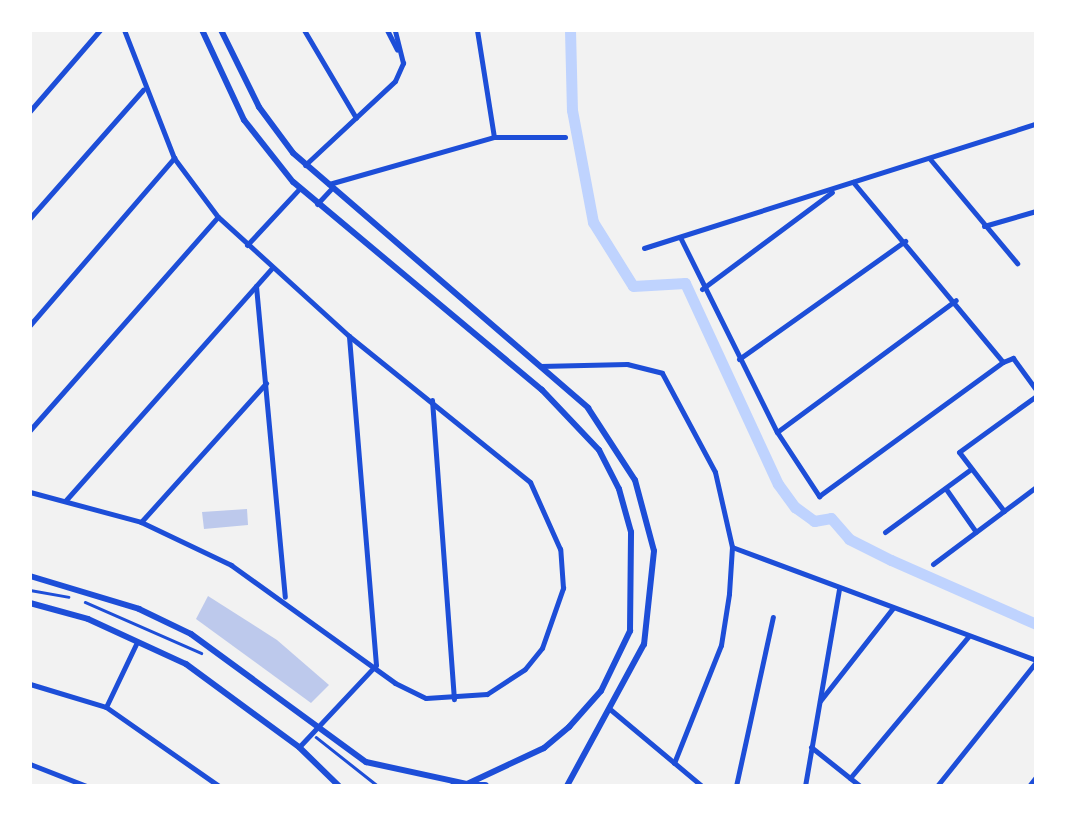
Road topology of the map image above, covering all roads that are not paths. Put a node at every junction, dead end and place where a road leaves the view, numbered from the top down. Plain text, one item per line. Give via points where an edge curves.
1 (100, 30) edge
2 (124, 30) edge
3 (202, 30) edge
4 (220, 30) edge
5 (304, 30) edge
6 (387, 30) edge
7 (395, 30) edge
8 (476, 30) edge
9 (400, 56) junction
10 (143, 90) junction
11 (30, 111) edge
12 (356, 118) junction
13 (1036, 124) edge
14 (494, 137) junction
15 (565, 137) dead end
16 (174, 158) junction
17 (930, 159) junction
18 (305, 165) junction
19 (853, 182) junction
20 (329, 187) junction
21 (838, 187) junction
22 (300, 188) junction
23 (317, 204) junction
24 (1036, 211) edge
25 (218, 216) junction
26 (30, 218) edge
27 (984, 226) junction
28 (681, 239) junction
29 (905, 241) junction
30 (246, 245) junction
31 (644, 248) dead end
32 (1018, 263) dead end
33 (271, 269) junction
34 (256, 286) junction
35 (702, 289) junction
36 (957, 299) junction
37 (484, 318) junction
38 (30, 325) edge
39 (472, 334) junction
40 (349, 336) junction
41 (739, 359) junction
42 (1003, 362) junction
43 (540, 366) junction
44 (266, 383) junction
45 (1036, 393) edge
46 (432, 400) junction
47 (30, 430) edge
48 (777, 432) junction
49 (971, 468) junction
50 (1036, 487) edge
51 (945, 488) junction
52 (30, 492) edge
53 (66, 500) junction
54 (1004, 511) junction
55 (141, 522) junction
56 (885, 532) dead end
57 (976, 532) junction
58 (732, 548) junction
59 (933, 564) dead end
60 (30, 576) edge
61 (838, 588) junction
62 (285, 598) junction
63 (30, 604) edge
64 (893, 608) junction
65 (772, 617) dead end
66 (968, 637) junction
67 (138, 640) junction
68 (1036, 661) edge
69 (376, 664) junction
70 (30, 684) edge
71 (454, 700) junction
72 (818, 704) junction
73 (106, 708) junction
74 (611, 710) junction
75 (312, 730) junction
76 (299, 747) junction
77 (812, 747) junction
78 (30, 764) edge
79 (674, 764) junction
80 (1036, 777) edge
81 (850, 778) junction
82 (467, 784) junction
83 (81, 785) edge
84 (219, 786) edge
85 (339, 786) edge
86 (454, 786) edge
87 (485, 786) edge
88 (567, 786) edge
89 (702, 786) edge
90 (736, 786) edge
91 (805, 786) edge
92 (860, 786) edge
93 (938, 786) edge
94 (1029, 786) edge

1 - 11 street
2 - 10 street
3 - 22 street via 244,120
4 - 18 street via 258,107
5 - 12 street
6 - 9 street
7 - 9 street
8 - 14 street
9 - 12 street via 395,81
10 - 16 street
10 - 26 street
12 - 18 street
13 - 17 street
14 - 15 street
14 - 20 street
16 - 25 street
16 - 38 street
17 - 19 street
17 - 27 street
18 - 20 street
19 - 21 street
19 - 29 street
20 - 23 street
20 - 37 street
21 - 28 street
21 - 35 street
22 - 23 street
22 - 30 street
23 - 39 street
24 - 27 street
25 - 30 street
25 - 47 street
27 - 32 street
28 - 31 street
28 - 35 street
29 - 36 street
29 - 41 street
30 - 33 street
33 - 34 street
33 - 40 street
34 - 44 street
34 - 53 street
35 - 41 street
36 - 42 street
36 - 48 street
37 - 39 street
37 - 43 street
39 - 82 street via 571,416 598,450 627,513 635,584 630,632 588,707 544,748
40 - 46 street
40 - 69 street
41 - 48 street
42 - 45 street via 1013,358
42 - 48 street via 819,496
43 - 58 street via 627,364 662,373 715,472
43 - 74 street via 588,408 622,452 650,526 654,583 644,644
44 - 55 street
44 - 62 street
45 - 49 street via 959,452
46 - 71 street
46 - 71 street via 530,482 560,549 563,588 542,648 506,684
49 - 51 street
49 - 54 street
50 - 54 street
51 - 56 street
51 - 57 street
52 - 53 street
53 - 55 street
54 - 57 street
55 - 62 street
57 - 59 street
58 - 61 street
58 - 79 street via 721,645
60 - 75 street via 139,609 191,634
61 - 64 street
61 - 72 street
62 - 69 street
63 - 67 street
64 - 66 street
64 - 72 street
65 - 90 street
66 - 68 street
66 - 81 street
67 - 73 street
67 - 76 street via 186,664
68 - 93 street
69 - 71 street via 409,692
69 - 75 street
70 - 73 street
72 - 77 street
73 - 84 street
74 - 79 street
74 - 88 street
75 - 76 street
75 - 82 street via 366,762
76 - 85 street
77 - 81 street
77 - 91 street
78 - 83 street
79 - 89 street
80 - 94 street
81 - 92 street
82 - 86 main road
82 - 87 main road

